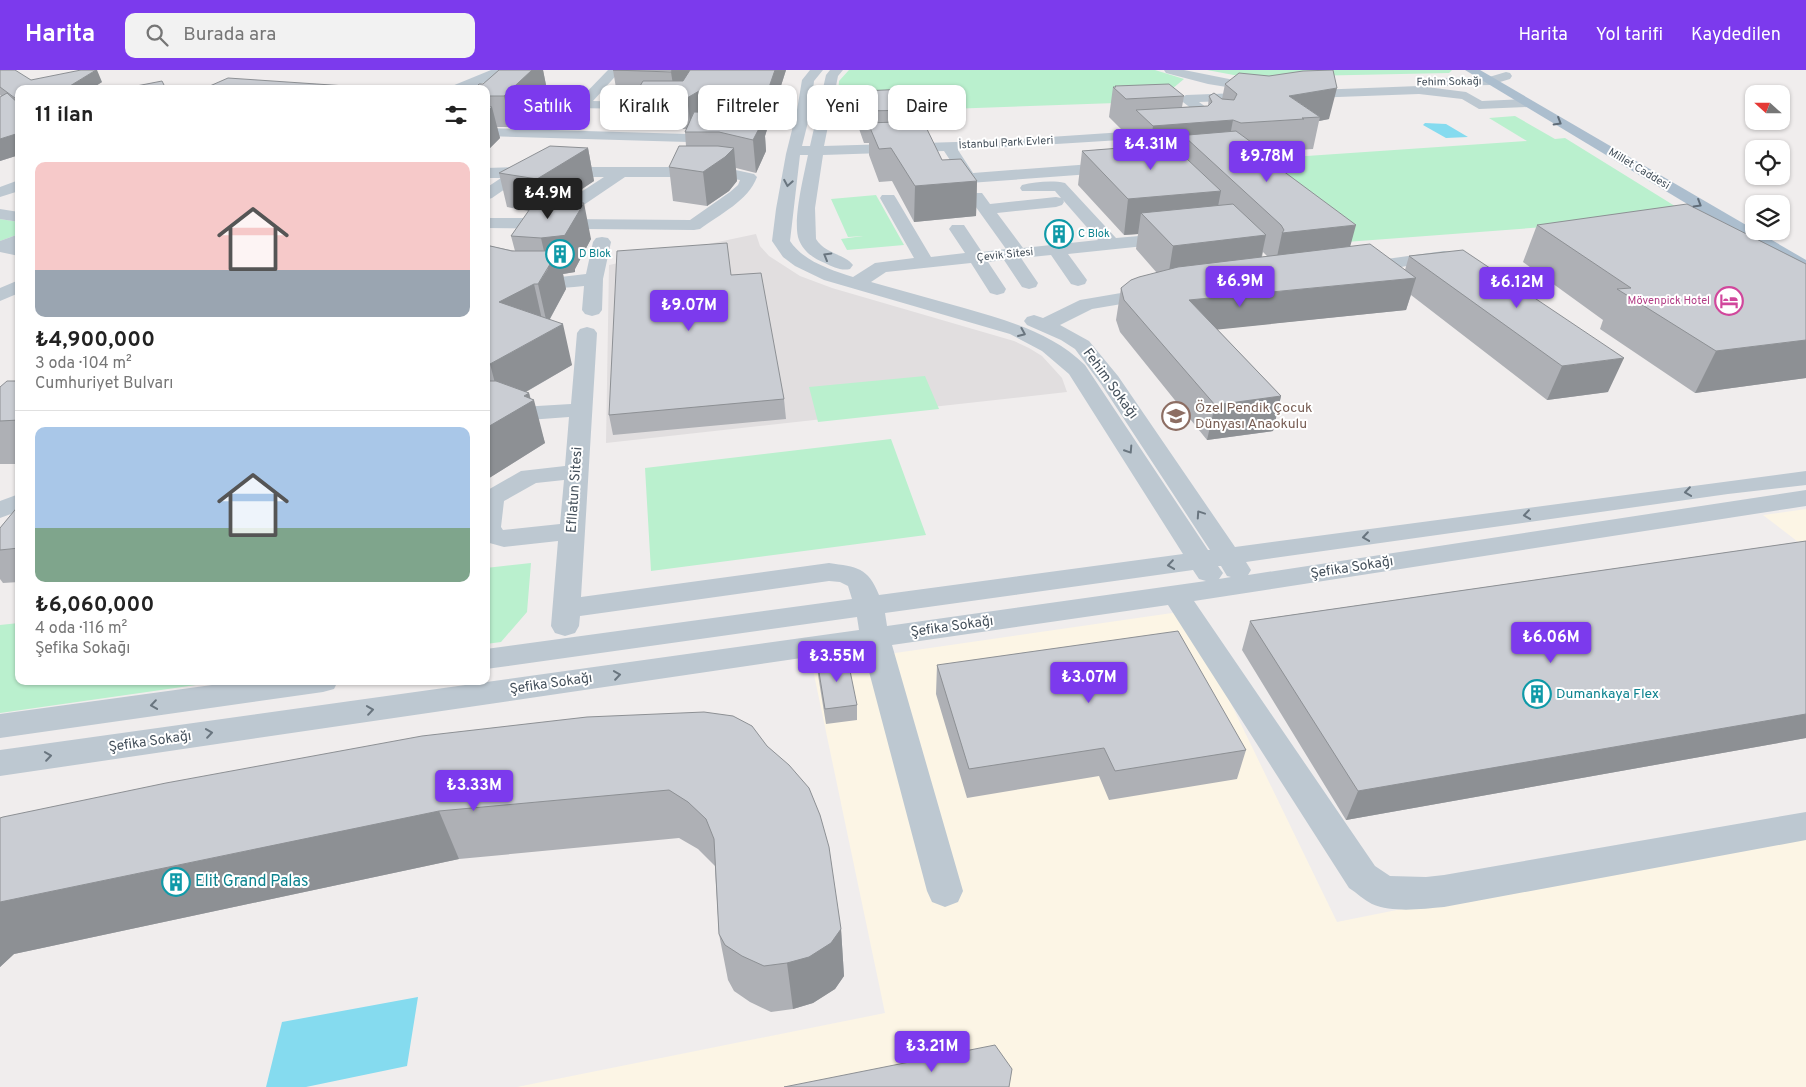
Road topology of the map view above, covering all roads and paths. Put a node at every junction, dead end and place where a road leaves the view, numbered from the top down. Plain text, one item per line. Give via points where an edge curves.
1 (614, 70) edge
2 (702, 70) edge
3 (817, 70) edge
4 (837, 70) edge
5 (1170, 70) edge
6 (1194, 70) edge
7 (507, 74) edge
8 (1488, 74) edge
9 (1431, 76) dead end
10 (1255, 80) edge
11 (470, 85) edge
12 (490, 86) edge
13 (1528, 104) junction
14 (600, 115) dead end
15 (1223, 126) edge
16 (553, 130) edge
17 (1600, 130) dead end
18 (490, 132) edge
19 (1187, 132) edge
20 (533, 134) junction
21 (548, 135) junction
22 (582, 136) junction
23 (673, 138) junction
24 (737, 139) edge
25 (1076, 139) junction
26 (520, 146) dead end
27 (948, 146) junction
28 (816, 150) junction
29 (794, 151) junction
30 (664, 152) dead end
31 (1129, 166) edge
32 (1100, 168) junction
33 (490, 172) edge
34 (520, 172) junction
35 (622, 172) junction
36 (15, 186) edge
37 (0, 192) edge
38 (490, 192) edge
39 (888, 198) dead end
40 (0, 214) edge
41 (15, 216) edge
42 (490, 223) edge
43 (545, 223) junction
44 (958, 229) edge
45 (1745, 232) joint
46 (1194, 236) edge
47 (1719, 237) edge
48 (1759, 240) edge
49 (15, 242) edge
50 (602, 242) dead end
51 (1111, 244) junction
52 (1, 247) edge
53 (15, 249) edge
54 (1056, 250) junction
55 (1013, 254) junction
56 (976, 258) junction
57 (1464, 258) edge
58 (926, 263) junction
59 (1806, 268) edge
60 (1342, 270) edge
61 (15, 272) edge
62 (490, 273) edge
63 (0, 278) edge
64 (863, 278) junction
65 (594, 279) junction
66 (1078, 280) dead end
67 (1029, 283) dead end
68 (15, 288) edge
69 (997, 289) dead end
70 (1177, 291) edge
71 (0, 295) edge
72 (1044, 325) junction
73 (580, 410) junction
74 (490, 416) edge
75 (576, 472) junction
76 (1806, 478) edge
77 (1759, 494) junction
78 (15, 504) edge
79 (1799, 505) edge
80 (0, 510) edge
81 (490, 513) edge
82 (490, 531) edge
83 (572, 531) junction
84 (1228, 557) junction
85 (1200, 561) junction
86 (1232, 586) junction
87 (1175, 594) junction
88 (869, 606) junction
89 (566, 609) junction
90 (875, 638) junction
91 (564, 648) junction
92 (490, 658) edge
93 (294, 685) edge
94 (0, 726) edge
95 (0, 763) edge
96 (1806, 826) edge
97 (945, 891) dead end

1 - 2 street via 582,105 680,107
3 - 29 street, Fehim Sokağı via 808,80
4 - 28 street, Fehim Sokağı via 832,74
5 - 8 street, Fehim Sokağı via 1225,83 1264,86
6 - 10 street via 1227,78
7 - 11 street
7 - 12 street
8 - 9 street, Fehim Sokağı
8 - 13 main road, Millet Caddesi
8 - 17 main road, Millet Caddesi
13 - 15 street via 1479,105 1466,96 1419,90 1186,99
13 -> 45 main road, Millet Caddesi
14 - 22 street
16 - 21 street
18 - 20 street
19 - 25 street, İstanbul Park Evleri
20 - 21 street
20 - 26 street
21 - 22 street
22 - 23 street
23 - 24 street
23 - 30 street
25 - 27 street, İstanbul Park Evleri
25 - 32 street
27 - 28 street, İstanbul Park Evleri
27 - 32 street via 969,178
28 - 29 street
64 -> 28 street, Fehim Sokağı via 824,256 807,239 805,226
29 -> 64 street, Fehim Sokağı via 781,241 789,252 807,265 831,276
31 - 32 street
33 - 34 street
34 - 35 street
34 - 38 street
35 - 43 street
35 - 43 street via 722,172 749,177 745,187 736,195 694,225
36 - 37 street
39 - 58 street
40 - 41 street
42 - 43 street
44 - 56 street
45 - 47 street via 1720,234
46 - 51 street, Çevik Sitesi
48 - 59 main road, Millet Caddesi
49 - 52 street
50 - 65 street, Efllatun Sitesi
51 - 54 street, Çevik Sitesi
51 - 55 street via 1072,201 986,209
52 - 53 street
54 - 55 street, Çevik Sitesi
54 - 66 street
55 - 56 street, Çevik Sitesi
55 - 67 street
56 - 58 street, Çevik Sitesi
56 - 69 street
57 - 60 street via 1448,256
58 - 64 street, Çevik Sitesi via 881,267
61 - 63 street
62 - 65 street via 497,277 522,280 569,282
64 - 72 street, Fehim Sokağı
64 -> 85 street, Fehim Sokağı via 1017,330 1067,359 1078,370
65 - 73 street, Efllatun Sitesi
68 - 71 street
70 - 72 street via 1092,303
84 -> 72 street, Fehim Sokağı via 1110,381 1082,345
73 - 74 street
73 - 75 street, Efllatun Sitesi
75 - 81 street via 530,476 492,498
75 - 83 street, Efllatun Sitesi
76 - 77 street, Şefika Sokağı
77 - 79 street, Şefika Sokağı
77 -> 84 street, Şefika Sokağı via 1728,486
77 - 86 street, Şefika Sokağı
78 - 80 street
82 - 83 street via 494,536 504,539
83 - 89 street, Efllatun Sitesi
84 - 85 street, Şefika Sokağı
84 - 86 street, Fehim Sokağı
85 - 86 street, Fehim Sokağı
85 -> 88 street, Şefika Sokağı
86 - 87 street, Şefika Sokağı
87 - 90 street, Şefika Sokağı
87 - 96 street via 1362,877 1384,892 1444,891
88 - 89 street via 860,581 846,574 829,572
88 - 90 street
88 - 91 street, Şefika Sokağı
89 - 91 street, Efllatun Sitesi
95 -> 90 street, Şefika Sokağı
90 - 97 street
91 - 92 street, Şefika Sokağı
93 -> 94 street

